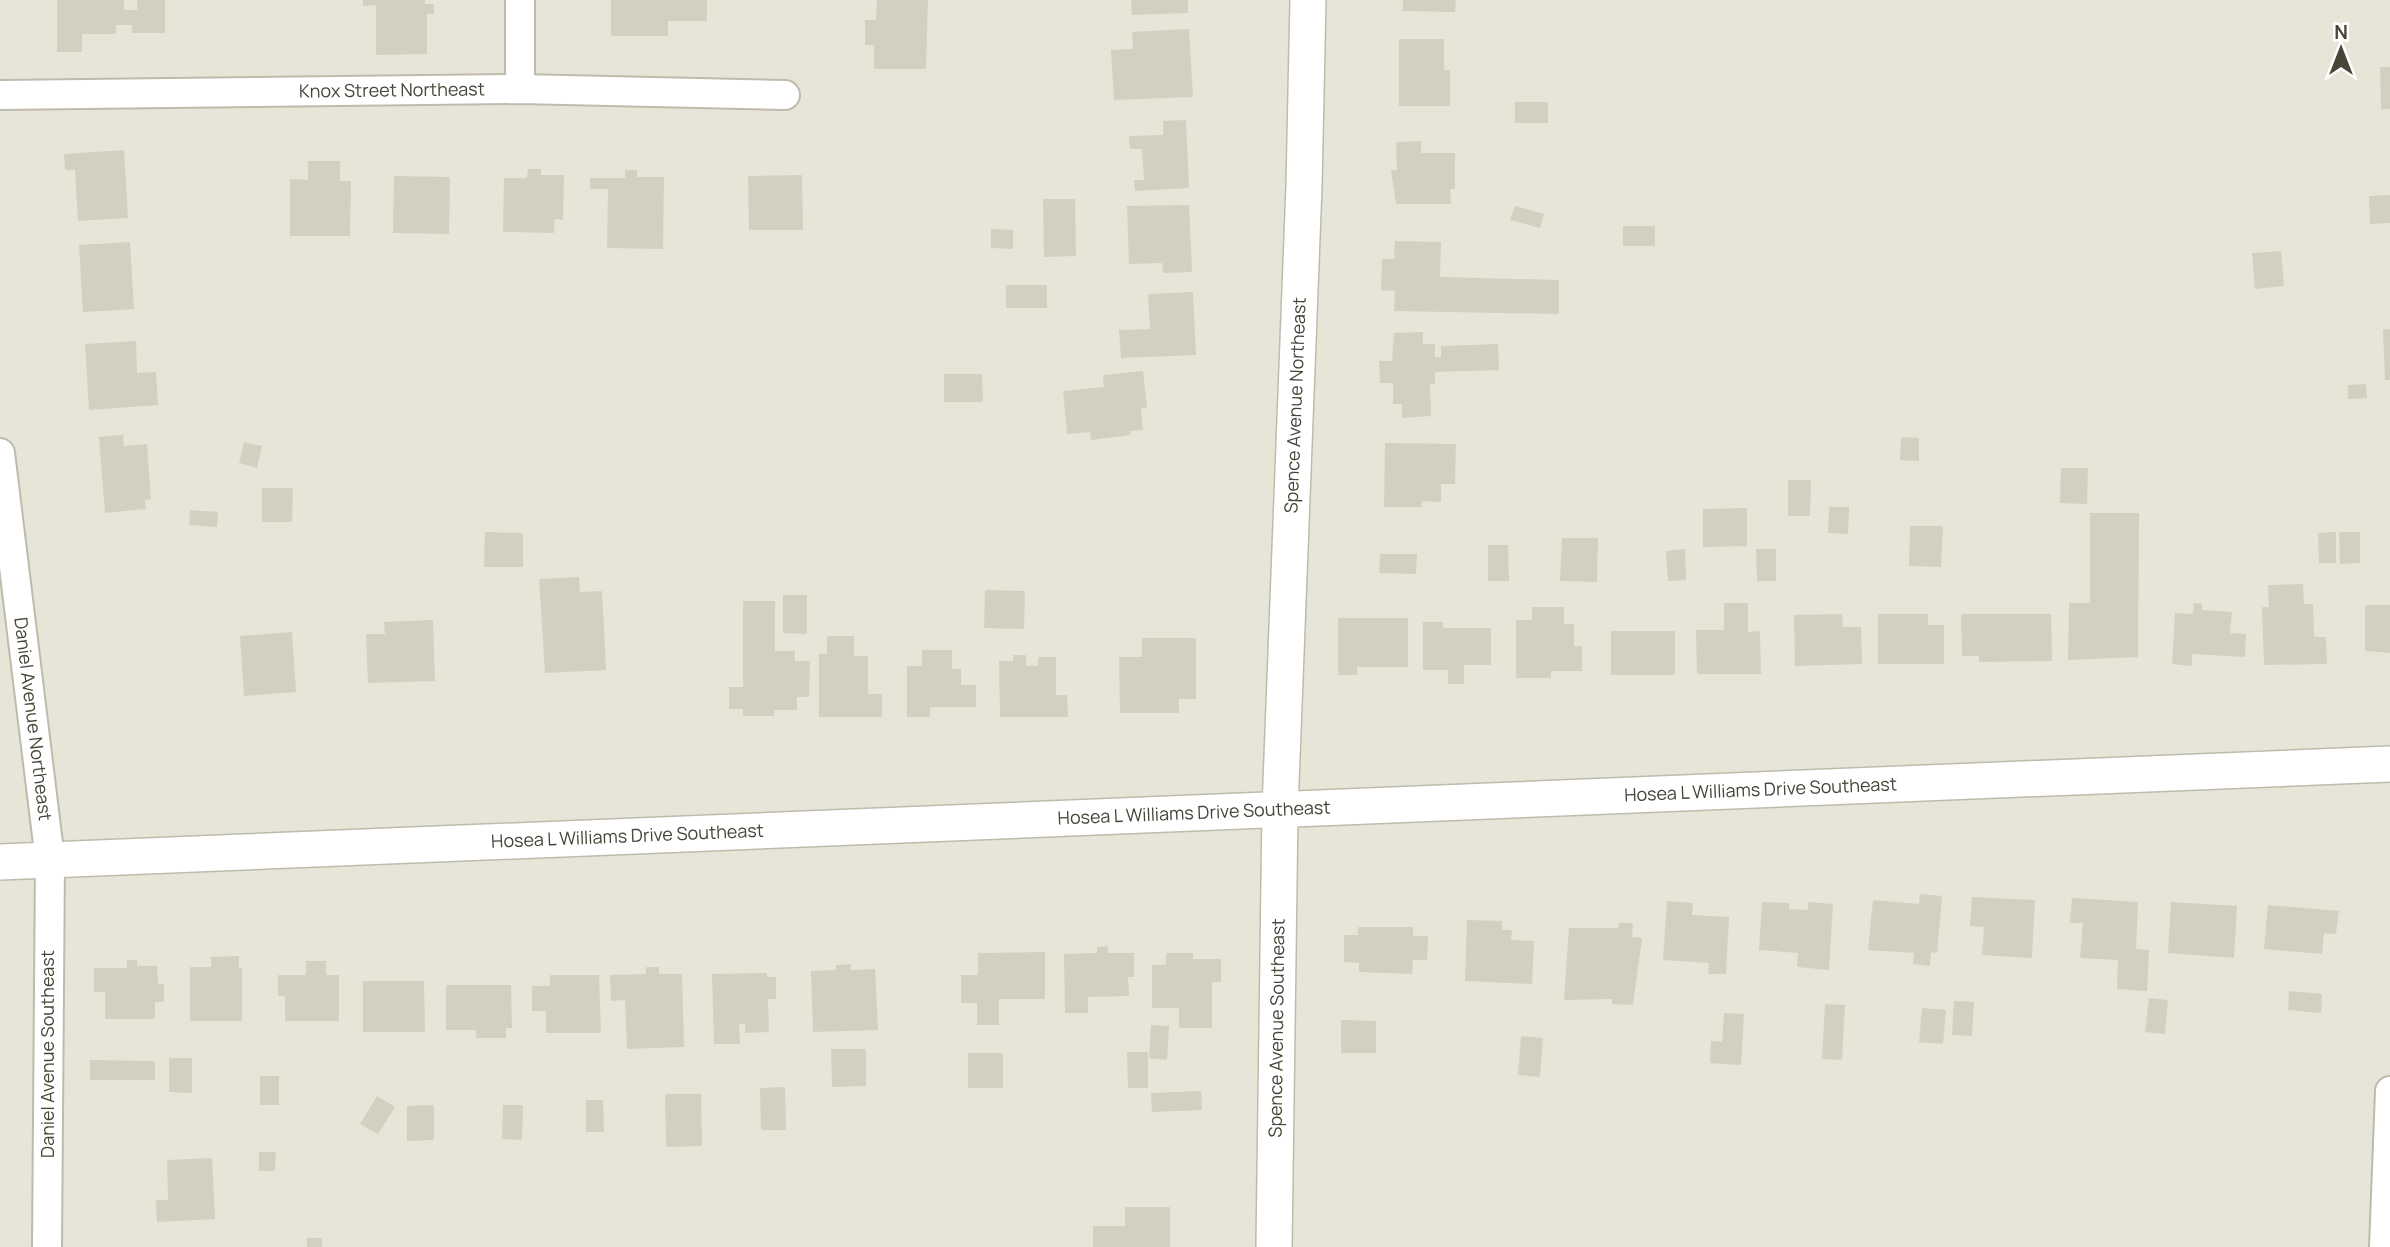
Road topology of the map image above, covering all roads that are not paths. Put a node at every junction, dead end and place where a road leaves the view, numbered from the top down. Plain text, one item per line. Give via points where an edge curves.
1 (520, 0) edge
2 (1308, 0) edge
3 (520, 89) junction
4 (0, 95) edge
5 (785, 95) dead end
6 (0, 453) edge
7 (2390, 764) edge
8 (1280, 809) junction
9 (50, 860) junction
10 (0, 862) edge
11 (2390, 1091) edge
12 (47, 1247) edge
13 (1274, 1247) edge
14 (2384, 1247) edge

1 - 3 street
2 - 8 street, Spence Avenue Northeast
3 - 4 street, Knox Street Northeast
3 - 5 street, Knox Street Northeast
6 - 9 street, Daniel Avenue Northeast
7 - 8 street, Hosea L Williams Drive Southeast
8 - 9 street, Hosea L Williams Drive Southeast
8 - 13 street, Spence Avenue Southeast
9 - 10 street, Hosea L Williams Drive Southeast
9 - 12 street, Daniel Avenue Southeast
11 - 14 street

